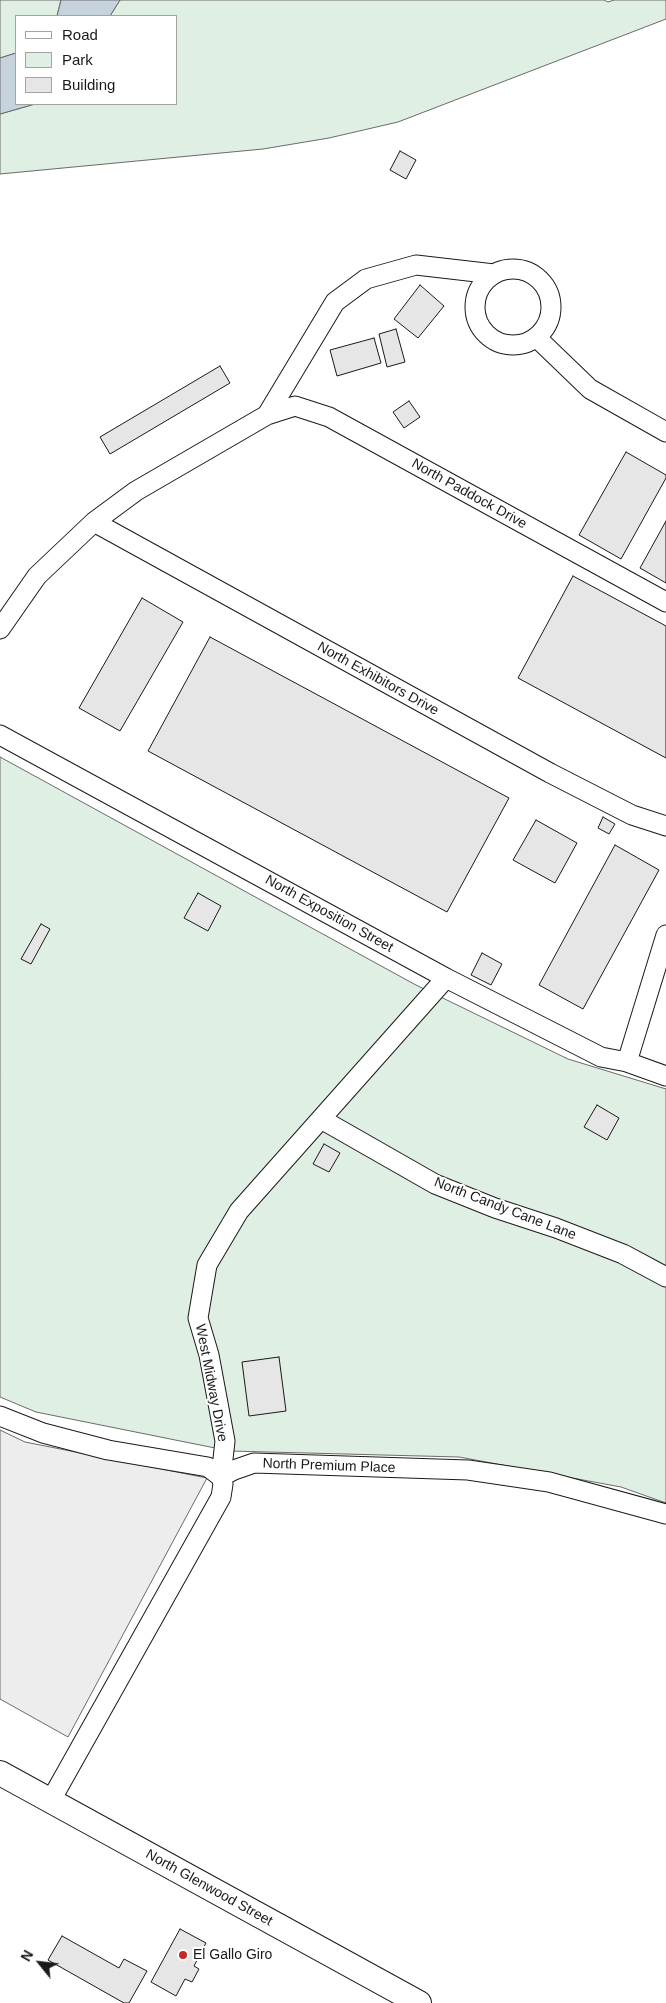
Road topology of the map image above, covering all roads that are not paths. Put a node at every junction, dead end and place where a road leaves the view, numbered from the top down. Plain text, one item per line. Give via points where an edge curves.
1 (494, 274) junction
2 (536, 337) junction
3 (267, 415) junction
4 (666, 432) edge
5 (94, 522) junction
6 (666, 602) edge
7 (0, 629) edge
8 (0, 734) edge
9 (666, 826) edge
10 (666, 934) edge
11 (446, 978) junction
12 (627, 1062) junction
13 (666, 1076) edge
14 (321, 1119) junction
15 (666, 1277) edge
16 (0, 1416) edge
17 (221, 1476) junction
18 (666, 1514) edge
19 (0, 1772) edge
20 (51, 1800) junction
21 (419, 2003) edge

1 - 2 street via 518,270 530,273 540,281 547,292 550,316
1 - 2 street via 484,282 475,305 476,317 482,328 500,343 513,345
1 - 3 street via 416,265 366,278 335,302
2 - 4 street via 590,389
3 - 5 street, North Paddock Drive via 136,491
3 - 6 street, North Paddock Drive via 295,406 329,417
5 - 7 street, North Paddock Drive via 37,576
5 - 9 street, North Exhibitors Drive via 550,773 632,815
8 - 11 street, North Exposition Street
10 - 12 street
11 - 12 street, North Exposition Street via 601,1057
11 - 14 street, West Midway Drive
12 - 13 street, North Exposition Street
14 - 15 street, North Candy Cane Lane via 435,1184 623,1254
14 - 17 street, West Midway Drive via 239,1211 207,1265 198,1318 209,1355 225,1441
16 - 17 street via 44,1433 108,1450 208,1467
17 - 18 street, North Premium Place via 254,1463 468,1470 549,1482
17 - 20 street, West Midway Drive via 221,1497
19 - 20 main road, North Glenwood Street
20 - 21 main road, North Glenwood Street

